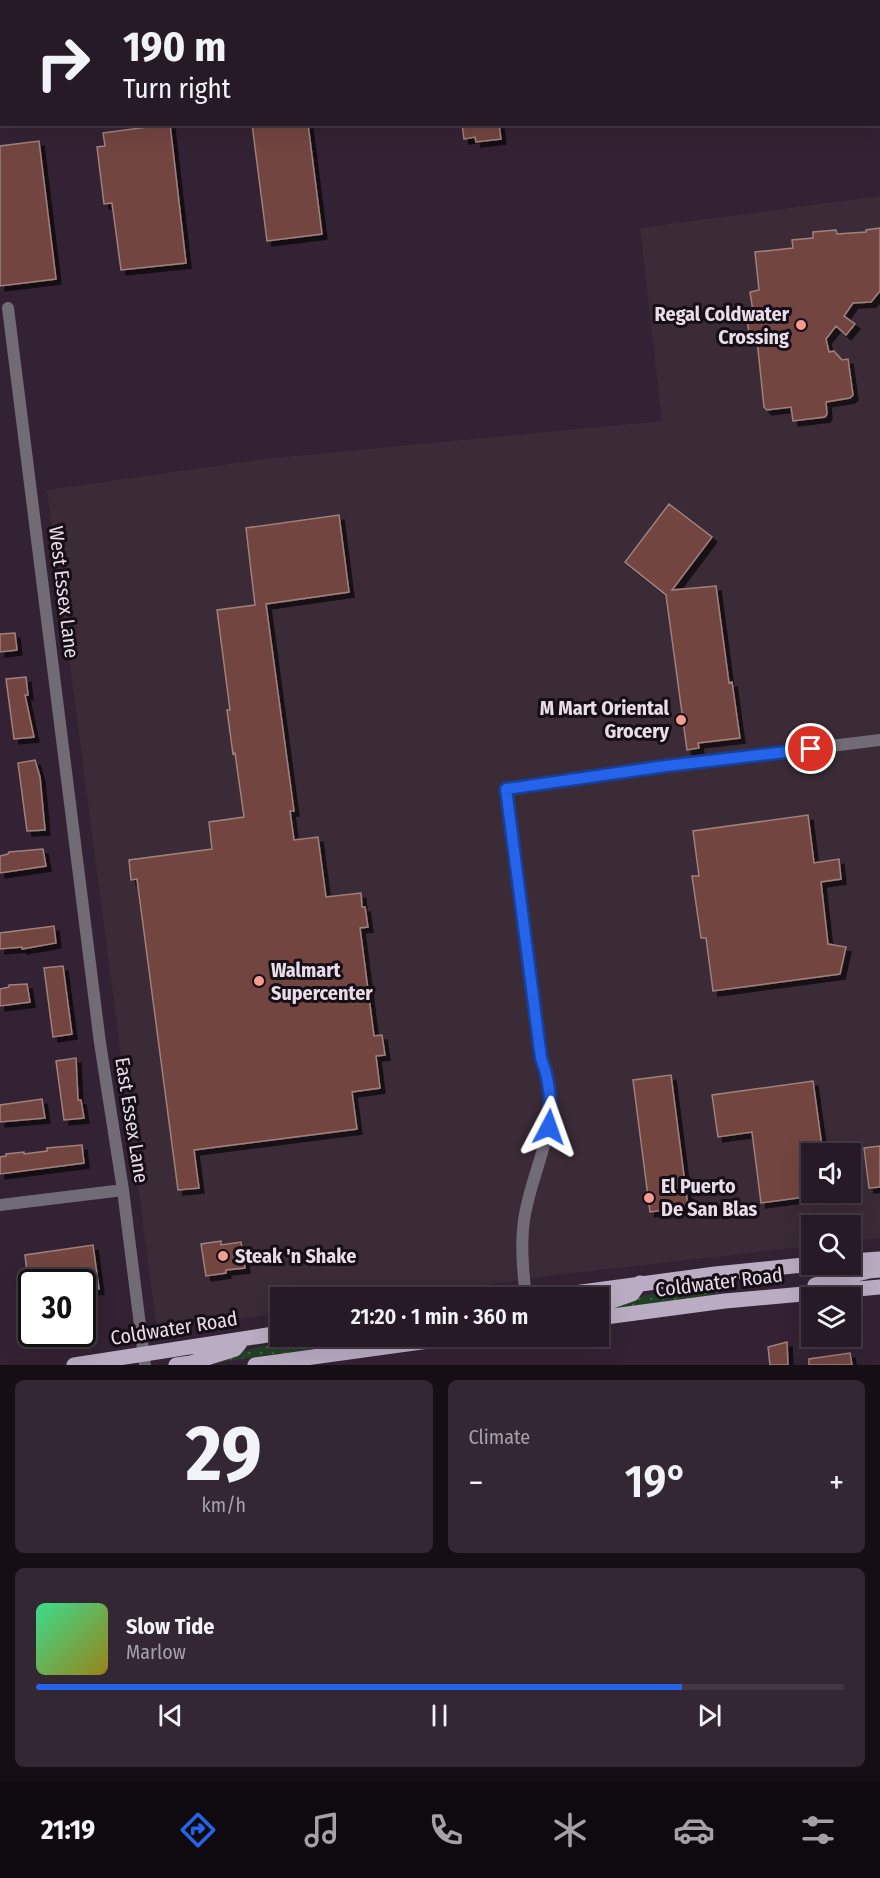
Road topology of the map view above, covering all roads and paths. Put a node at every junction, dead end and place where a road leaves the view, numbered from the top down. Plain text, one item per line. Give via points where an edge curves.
1 (8, 308) dead end
2 (880, 740) edge
3 (81, 881) joint
4 (123, 1190) junction
5 (0, 1205) edge
6 (880, 1259) edge
7 (861, 1261) edge
8 (801, 1265) edge
9 (880, 1270) edge
10 (640, 1283) junction
11 (525, 1287) edge
12 (813, 1287) edge
13 (880, 1287) edge
14 (609, 1288) edge
15 (861, 1289) edge
16 (801, 1293) edge
17 (609, 1302) edge
18 (609, 1317) edge
19 (270, 1335) edge
20 (244, 1339) junction
21 (354, 1347) edge
22 (385, 1347) edge
23 (347, 1353) junction
24 (140, 1361) edge
25 (74, 1365) edge
26 (176, 1365) edge
27 (255, 1365) edge

1 - 3 street, West Essex Lane
2 - 11 street via 506,789 541,1058 550,1093 547,1141 525,1216
3 - 4 street, East Essex Lane
4 - 5 street
4 - 24 street, East Essex Lane
6 - 7 main road
8 - 10 main road, Coldwater Road
9 - 12 main road
10 - 14 main road, Coldwater Road
10 - 17 main road via 632,1294
13 - 15 main road, Coldwater Road
16 - 18 main road, Coldwater Road
19 - 20 main road, Coldwater Road
20 - 24 main road, Coldwater Road
20 - 26 main road via 235,1349
21 - 23 main road
22 - 23 main road
23 - 27 main road
24 - 25 main road, Coldwater Road

